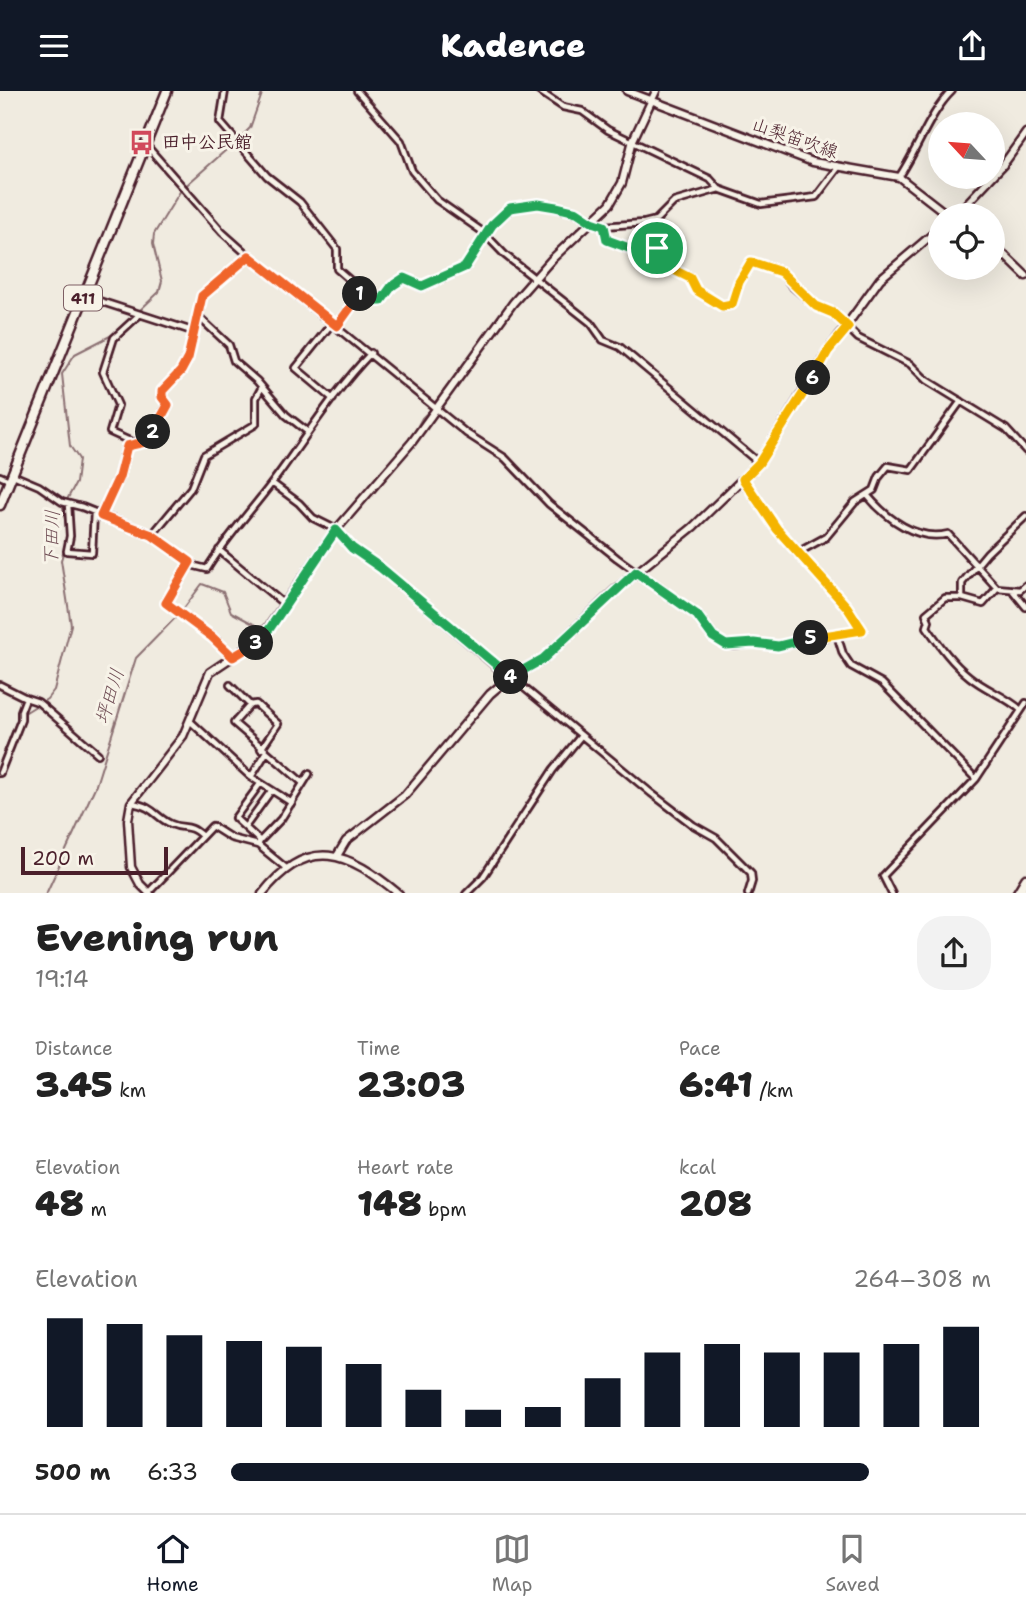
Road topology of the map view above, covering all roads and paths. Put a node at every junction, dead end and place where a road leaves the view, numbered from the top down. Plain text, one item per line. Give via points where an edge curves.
1 (167, 91) edge
2 (225, 91) edge
3 (357, 91) edge
4 (538, 91) edge
5 (627, 91) edge
6 (656, 91) edge
7 (952, 91) edge
8 (651, 99) junction
9 (1026, 133) edge
10 (633, 140) junction
11 (145, 145) junction
12 (838, 168) junction
13 (898, 177) junction
14 (719, 189) junction
15 (932, 203) edge
16 (967, 203) edge
17 (592, 222) junction
18 (604, 226) junction
19 (486, 235) junction
20 (928, 238) edge
21 (249, 256) junction
22 (1005, 256) edge
23 (1026, 276) edge
24 (535, 278) junction
25 (362, 291) junction
26 (84, 296) junction
27 (136, 314) junction
28 (199, 317) junction
29 (335, 324) junction
30 (848, 327) junction
31 (192, 331) junction
32 (371, 353) junction
33 (262, 387) junction
34 (334, 399) junction
35 (961, 401) junction
36 (436, 407) junction
37 (308, 432) junction
38 (132, 442) junction
39 (1026, 451) edge
40 (759, 463) junction
41 (0, 476) edge
42 (11, 477) junction
43 (743, 479) junction
44 (272, 483) junction
45 (867, 495) junction
46 (68, 504) junction
47 (0, 505) edge
48 (94, 512) junction
49 (101, 516) junction
50 (1026, 516) edge
51 (334, 529) junction
52 (152, 535) junction
53 (219, 550) junction
54 (797, 553) junction
55 (190, 562) junction
56 (976, 566) junction
57 (636, 572) junction
58 (1026, 585) edge
59 (997, 588) junction
60 (1012, 590) junction
61 (962, 598) junction
62 (285, 605) junction
63 (1026, 607) edge
64 (837, 635) junction
65 (233, 657) junction
66 (510, 677) junction
67 (0, 685) edge
68 (230, 685) dead end
69 (26, 698) junction
70 (1026, 703) edge
71 (250, 705) junction
72 (1021, 710) junction
73 (191, 722) junction
74 (580, 737) junction
75 (261, 749) junction
76 (266, 753) junction
77 (99, 754) dead end
78 (0, 773) edge
79 (309, 774) dead end
80 (251, 778) junction
81 (976, 779) junction
82 (303, 783) junction
83 (260, 784) junction
84 (271, 790) junction
85 (131, 803) junction
86 (292, 803) junction
87 (245, 827) junction
88 (202, 836) junction
89 (259, 843) junction
90 (337, 856) junction
91 (286, 868) junction
92 (149, 893) edge
93 (263, 893) edge
94 (398, 893) edge
95 (467, 893) edge
96 (748, 893) edge
97 (892, 893) edge

1 - 11 highway, 411
2 - 25 street via 220,122 267,176 300,202 337,249 337,269
3 - 19 street via 401,141 412,171 427,189
4 - 10 street
5 - 8 street, 山梨笛吹線
6 - 8 street
7 - 13 street via 941,101
8 - 10 street
8 - 12 street, 山梨笛吹線 via 805,160
9 - 16 street
10 - 14 street via 710,179
10 - 17 street via 617,193
11 - 21 street
11 - 26 highway, 411
12 - 13 street, 山梨笛吹線
12 - 14 street via 811,198 761,204
13 - 15 street, 山梨笛吹線
14 - 18 street via 674,202 656,220
17 - 18 street
17 - 19 street via 577,212 538,204 510,208
17 - 24 street
18 - 30 street via 607,240 629,248 657,248 664,265 690,278 696,290 722,306 732,304 751,262 781,272 816,306
19 - 24 street
19 - 25 street via 459,271 422,286 398,280 381,301
20 - 30 street via 880,279
21 - 28 street via 202,296
21 - 29 street
22 - 23 street
24 - 36 street
24 - 40 street via 591,323 603,340 621,347
25 - 29 street
26 - 27 street
26 - 42 highway, 411
27 - 31 street
27 - 38 street via 114,338 103,372 118,405 110,432
28 - 31 street
28 - 33 street via 229,345 234,361
29 - 32 street
29 - 34 street via 296,368
30 - 35 street via 858,338 911,364 926,380
30 - 40 street via 828,351
31 - 38 street via 185,365 162,391 167,411 145,442
32 - 34 street
32 - 36 street
33 - 37 street
33 - 52 street via 256,398 256,424 204,456 191,488
34 - 37 street
35 - 39 street via 1006,429
35 - 45 street via 911,470 888,466
36 - 51 street via 389,471
36 - 57 street via 505,458 549,504
37 - 44 street
38 - 49 street
40 - 43 street
41 - 42 street
42 - 46 street via 39,486
42 - 47 highway, 411
43 - 54 street
43 - 57 street
44 - 51 street via 313,518
44 - 53 street
45 - 54 street via 855,502 826,537
45 - 56 street via 882,513 908,528 933,538 948,534
46 - 48 street
46 - 48 street via 71,536 67,551 72,553 92,553
48 - 49 street
49 - 52 street
50 - 56 street
51 - 62 street
51 - 66 street
52 - 55 street
53 - 55 street via 207,569
53 - 62 street
54 - 64 street via 862,630
55 - 65 street via 166,603
56 - 59 street
56 - 61 street via 961,583
57 - 64 street via 697,615 713,637 726,645 778,646
57 - 66 street via 543,659
58 - 60 street
59 - 60 street
59 - 61 street via 983,604
60 - 63 street
61 - 72 street via 944,598 926,614 927,627 948,657 972,679 1006,696
62 - 65 street via 261,638
64 - 81 street via 851,666 882,683
65 - 73 street via 210,672
66 - 74 street
66 - 90 street via 405,795 346,841
67 - 69 street
68 - 71 street
69 - 77 street via 41,704
69 - 78 street
70 - 72 street
71 - 75 street via 234,723
71 - 75 street via 256,704 278,724
72 - 81 street
73 - 80 street
73 - 85 street
74 - 95 street via 483,877
74 - 96 street via 716,838 751,873
75 - 76 street
76 - 80 street
76 - 82 street
79 - 82 street
80 - 83 street
81 - 97 street via 883,876
82 - 86 street
83 - 84 street
83 - 87 street via 235,818
84 - 86 street
84 - 87 street
85 - 88 street via 151,807 170,824 189,826
85 - 92 street via 131,867
86 - 89 street
87 - 89 street
88 - 89 street via 215,826 231,838
88 - 92 street
89 - 91 street
90 - 91 street via 313,855
90 - 94 street via 371,871
91 - 93 street

